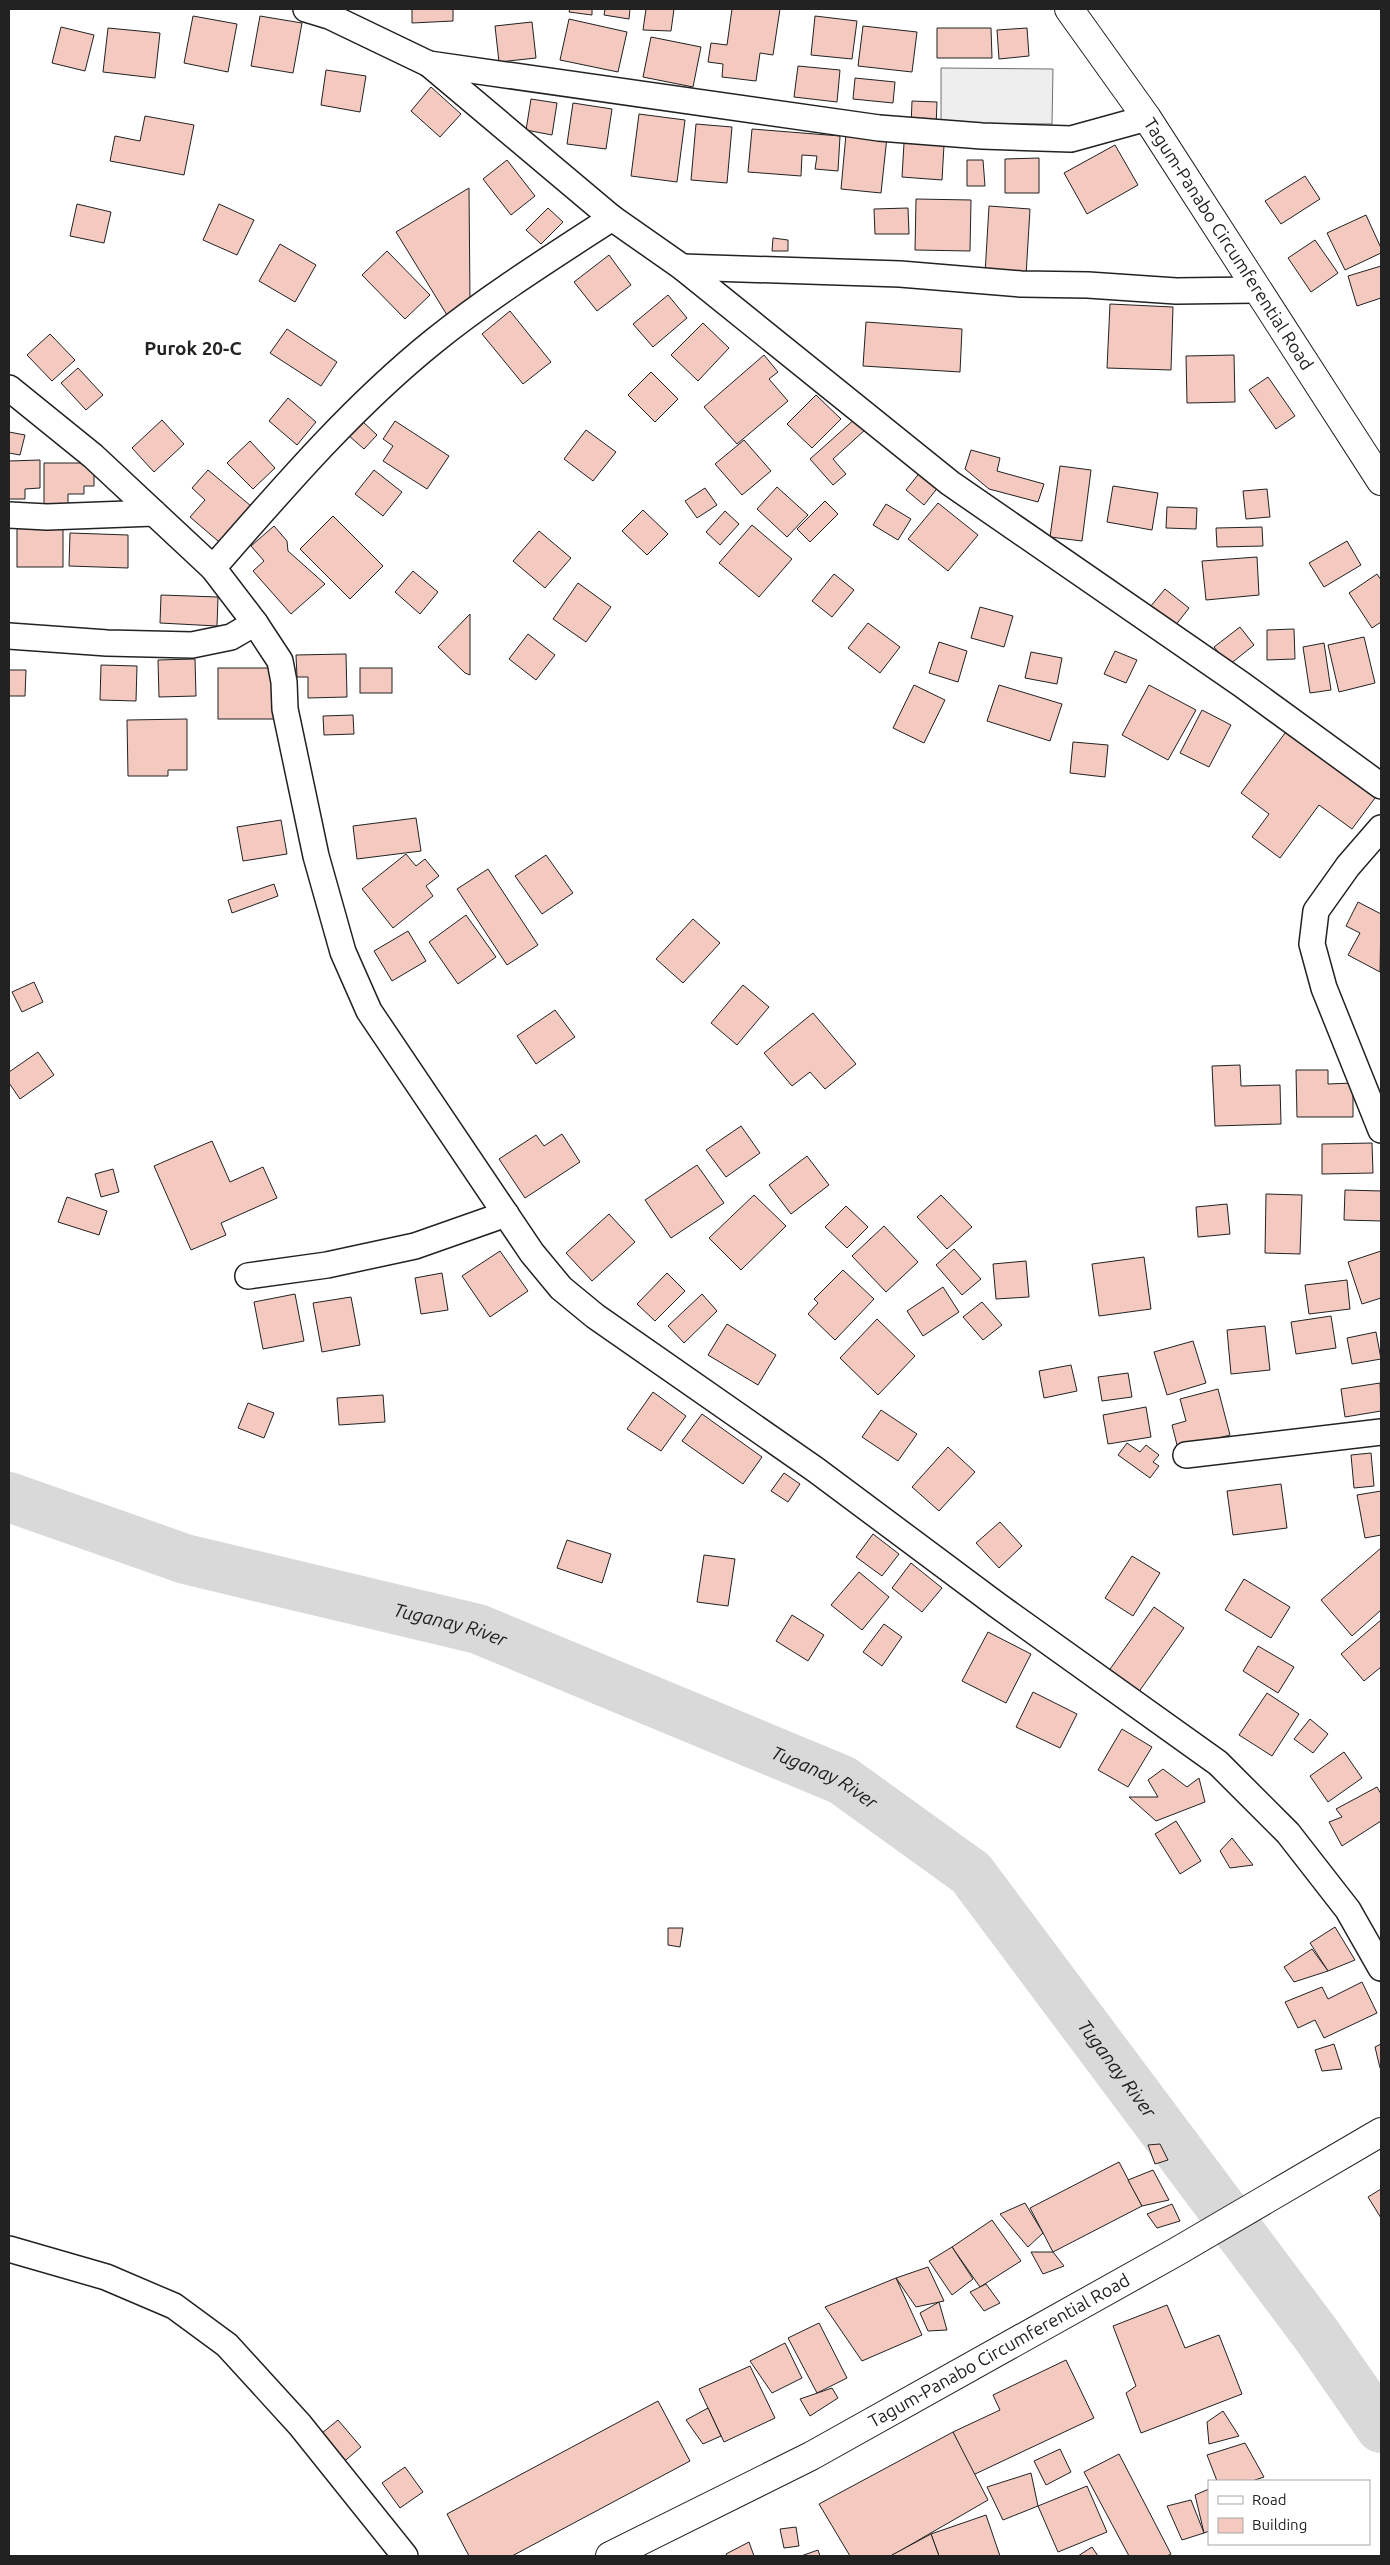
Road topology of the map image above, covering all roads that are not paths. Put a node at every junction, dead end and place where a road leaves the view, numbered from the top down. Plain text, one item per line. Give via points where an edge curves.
1 (306, 9) edge
2 (1069, 9) edge
3 (429, 64) junction
4 (1147, 118) junction
5 (612, 218) junction
6 (682, 267) junction
7 (1256, 290) junction
8 (9, 388) edge
9 (19, 403) edge
10 (1381, 481) edge
11 (154, 513) junction
12 (9, 516) edge
13 (213, 568) junction
14 (255, 623) junction
15 (9, 636) edge
16 (1381, 786) edge
17 (1381, 828) edge
18 (1381, 1130) edge
19 (506, 1214) junction
20 (248, 1276) dead end
21 (1381, 1432) edge
22 (1186, 1455) dead end
23 (1381, 1968) edge
24 (1381, 2132) edge
25 (9, 2250) edge
26 (405, 2556) edge
27 (610, 2556) edge

1 - 3 street via 329,16
2 - 4 main road, Tagum-Panabo Circumferential Road
3 - 4 street via 879,128 963,135 1071,139
3 - 5 street
4 - 7 main road, Tagum-Panabo Circumferential Road
5 - 6 street
5 - 13 street via 434,341 345,421
6 - 7 street via 900,274 1021,284 1176,291
6 - 16 street via 950,483 1241,684
7 - 10 main road, Tagum-Panabo Circumferential Road
8 - 9 street
9 - 11 street via 93,456
11 - 12 street
11 - 13 street
13 - 14 street
14 - 15 street via 231,637 192,645
14 - 19 street via 280,661 285,709 316,856 343,952 369,1011
17 - 18 street via 1348,866 1316,911 1312,944 1324,988
19 - 20 street via 415,1246 327,1265
19 - 23 street via 561,1288 595,1316 816,1470 1218,1763 1288,1833 1348,1910
21 - 22 street
24 - 27 main road, Tagum-Panabo Circumferential Road via 1176,2252 811,2456
25 - 26 street via 106,2277 174,2306 227,2345 300,2425

